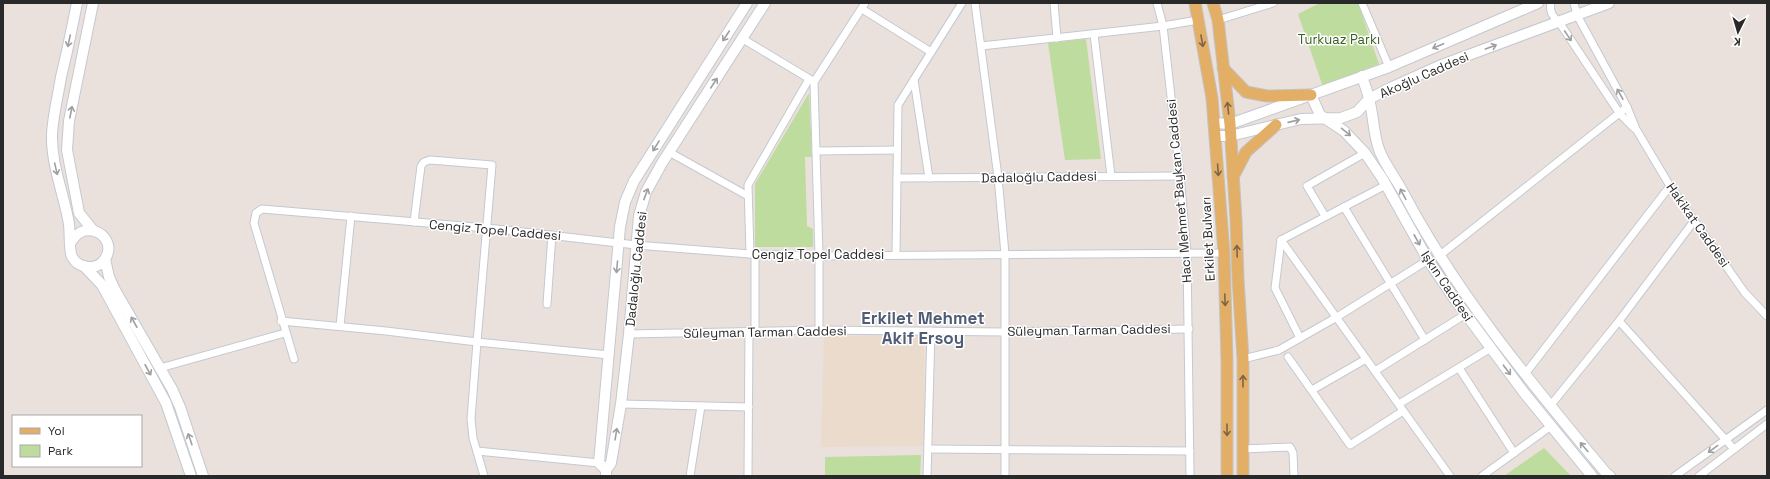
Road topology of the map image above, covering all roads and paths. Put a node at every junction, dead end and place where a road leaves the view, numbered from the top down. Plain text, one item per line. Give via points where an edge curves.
1 (77, 3) edge
2 (93, 3) edge
3 (747, 3) edge
4 (765, 3) edge
5 (962, 3) edge
6 (975, 3) edge
7 (1054, 3) edge
8 (1157, 3) edge
9 (1195, 3) edge
10 (1213, 3) edge
11 (1273, 3) edge
12 (1362, 3) edge
13 (1538, 3) edge
14 (1551, 3) edge
15 (1574, 3) edge
16 (1609, 3) edge
17 (864, 6) edge
18 (1577, 16) junction
19 (1198, 20) junction
20 (1218, 20) junction
21 (1559, 22) junction
22 (1163, 26) junction
23 (1094, 34) junction
24 (1058, 38) junction
25 (743, 39) junction
26 (981, 46) junction
27 (931, 52) junction
28 (1389, 67) junction
29 (1223, 68) junction
30 (1362, 76) junction
31 (812, 80) junction
32 (914, 80) junction
33 (1311, 96) junction
34 (1370, 99) junction
35 (1627, 107) junction
36 (1620, 114) junction
37 (1324, 119) junction
38 (1214, 123) junction
39 (1230, 124) junction
40 (1276, 125) junction
41 (1636, 129) junction
42 (1215, 136) junction
43 (1230, 136) junction
44 (897, 150) junction
45 (816, 151) junction
46 (669, 152) junction
47 (1365, 153) junction
48 (1112, 176) junction
49 (1180, 176) junction
50 (998, 177) junction
51 (1233, 177) junction
52 (897, 178) junction
53 (929, 178) junction
54 (1386, 185) junction
55 (1670, 186) junction
56 (748, 196) junction
57 (1344, 206) junction
58 (351, 216) junction
59 (1325, 216) junction
60 (1694, 221) junction
61 (414, 222) junction
62 (487, 228) junction
63 (92, 230) junction
64 (552, 235) junction
65 (1281, 240) junction
66 (71, 242) junction
67 (619, 243) junction
68 (636, 245) junction
69 (1188, 253) junction
70 (1224, 253) junction
71 (752, 254) junction
72 (1005, 254) junction
73 (896, 255) junction
74 (819, 256) junction
75 (1439, 256) junction
76 (105, 259) junction
77 (1428, 260) junction
78 (84, 266) junction
79 (1391, 283) junction
80 (547, 304) dead end
81 (1466, 314) junction
82 (1767, 316) edge
83 (1337, 318) junction
84 (281, 321) junction
85 (1619, 321) junction
86 (340, 326) junction
87 (1189, 328) junction
88 (819, 330) junction
89 (931, 331) junction
90 (752, 332) junction
91 (1004, 332) junction
92 (285, 334) junction
93 (629, 334) junction
94 (1300, 338) junction
95 (1425, 340) junction
96 (477, 342) junction
97 (1491, 348) junction
98 (610, 355) junction
99 (1288, 357) dead end
100 (294, 359) dead end
101 (1244, 359) junction
102 (1366, 359) junction
103 (160, 368) junction
104 (1459, 368) junction
105 (1375, 371) junction
106 (1525, 374) junction
107 (1312, 390) junction
108 (621, 404) junction
109 (1399, 404) junction
110 (700, 406) junction
111 (1550, 406) junction
112 (749, 407) junction
113 (1767, 410) edge
114 (1404, 411) junction
115 (1767, 424) edge
116 (1551, 426) junction
117 (1726, 440) junction
118 (929, 449) junction
119 (1005, 449) junction
120 (1243, 449) junction
121 (1734, 449) junction
122 (477, 451) junction
123 (1190, 451) junction
124 (1514, 453) junction
125 (603, 470) edge
126 (191, 476) edge
127 (203, 476) edge
128 (484, 476) edge
129 (690, 476) edge
130 (748, 476) edge
131 (927, 476) edge
132 (1005, 476) edge
133 (1190, 476) edge
134 (1226, 476) edge
135 (1243, 476) edge
136 (1294, 476) edge
137 (1450, 476) edge
138 (1482, 476) edge
139 (1592, 476) edge
140 (1610, 476) edge
141 (1675, 476) edge
142 (1699, 476) edge

1 -> 66 street via 52,134 54,157
63 -> 2 street via 80,213 66,150 69,121
3 -> 67 street, Dadaloğlu Caddesi via 634,181 623,210
4 - 25 street, Dadaloğlu Caddesi
5 - 27 street
6 - 26 street
7 - 24 street
8 - 22 street, Hacı Mehmet Baykan Caddesi
9 - 19 main road, Erkilet Bulvarı
10 - 20 main road
11 - 20 street
12 - 28 street
13 -> 28 street, Akoğlu Caddesi
14 - 21 street, Hakikat Caddesi via 1553,17
15 - 18 street, Hakikat Caddesi
16 - 18 street, Akoğlu Caddesi
17 - 27 street
17 - 31 street
18 - 21 street, Akoğlu Caddesi
35 -> 18 street, Hakikat Caddesi
19 - 22 street
19 -> 38 main road, Erkilet Bulvarı
20 - 29 main road
34 -> 21 street, Akoğlu Caddesi via 1439,66
21 -> 36 street, Hakikat Caddesi
22 - 23 street
22 - 49 street, Hacı Mehmet Baykan Caddesi
23 - 24 street
23 - 48 street
24 - 26 street
25 - 31 street
46 -> 25 street, Dadaloğlu Caddesi
26 - 50 street
27 - 32 street
28 - 30 street, Akoğlu Caddesi
29 - 33 main road via 1246,92 1267,96
39 -> 29 main road
30 - 33 street, Akoğlu Caddesi
30 - 34 street, Işkın Caddesi
31 - 45 street
31 - 56 street via 748,185
32 - 44 street via 898,105
32 - 53 street
33 - 37 street, Işkın Caddesi via 1317,111
33 - 39 street, Akoğlu Caddesi via 1289,101
34 - 37 street, Akoğlu Caddesi via 1357,112 1341,118
75 -> 34 street, Işkın Caddesi via 1381,154 1374,132
35 - 36 street
35 - 41 street, Hakikat Caddesi
36 - 41 street, Hakikat Caddesi
36 - 75 street
40 -> 37 street, Akoğlu Caddesi via 1301,119
37 -> 47 street, Işkın Caddesi via 1344,131
38 - 39 street, Akoğlu Caddesi
38 - 42 main road, Erkilet Bulvarı
39 - 43 main road
40 - 43 street, Akoğlu Caddesi
40 - 51 main road via 1246,152
41 - 55 street, Hakikat Caddesi
42 - 43 street, Akoğlu Caddesi
42 -> 70 main road, Erkilet Bulvarı
43 - 51 main road
44 - 45 street
44 - 52 street
45 - 74 street
46 - 56 street
68 -> 46 street, Dadaloğlu Caddesi via 639,216 646,192
47 - 54 street, Işkın Caddesi
47 - 59 street via 1307,186
48 - 49 street, Dadaloğlu Caddesi
48 - 50 street, Dadaloğlu Caddesi
49 - 69 street, Hacı Mehmet Baykan Caddesi
50 - 53 street, Dadaloğlu Caddesi
50 - 72 street
101 -> 51 main road
52 - 53 street, Dadaloğlu Caddesi
52 - 73 street
54 - 57 street
54 -> 77 street, Işkın Caddesi
55 - 60 street, Hakikat Caddesi
55 - 106 street
56 - 71 street
57 - 59 street
57 - 79 street
58 - 61 street, Cengiz Topel Caddesi
58 - 84 street, Cengiz Topel Caddesi via 265,208 256,213 254,223
58 - 86 street
59 - 65 street
60 - 82 street, Hakikat Caddesi via 1745,293
60 - 85 street
61 - 62 street, Cengiz Topel Caddesi
61 - 62 street via 421,166 426,160 492,165
62 - 64 street, Cengiz Topel Caddesi
62 - 96 street
63 - 66 street via 80,232
63 - 76 street via 104,236 107,242
64 - 67 street, Cengiz Topel Caddesi
64 - 80 street
65 - 83 street
65 - 94 street via 1275,288
66 - 78 street via 71,255
67 - 68 street, Cengiz Topel Caddesi
67 -> 98 street, Dadaloğlu Caddesi
68 - 71 street, Cengiz Topel Caddesi
68 - 93 street, Dadaloğlu Caddesi
69 - 70 street, Cengiz Topel Caddesi
69 - 72 street, Cengiz Topel Caddesi
69 - 87 street, Hacı Mehmet Baykan Caddesi
70 -> 134 main road, Erkilet Bulvarı via 1227,361
71 - 74 street, Cengiz Topel Caddesi
71 - 90 street
72 - 73 street, Cengiz Topel Caddesi
72 - 91 street
73 - 74 street, Cengiz Topel Caddesi
74 - 88 street
75 - 106 street, Işkın Caddesi via 1482,319
76 - 78 street via 96,266
103 -> 76 street via 115,290
77 - 79 street
77 - 81 street, Işkın Caddesi
78 -> 126 street via 102,285 166,403
79 - 83 street
79 - 95 street
81 - 95 street
81 - 97 street, Işkın Caddesi
83 - 94 street
83 - 102 street
84 - 86 street
84 - 92 street, Cengiz Topel Caddesi
85 - 111 street
85 - 117 street
86 - 96 street
87 - 91 street, Süleyman Tarman Caddesi
87 - 123 street, Hacı Mehmet Baykan Caddesi
88 - 89 street, Süleyman Tarman Caddesi
88 - 90 street, Süleyman Tarman Caddesi
89 - 91 street, Süleyman Tarman Caddesi
89 - 118 street
90 - 93 street, Süleyman Tarman Caddesi
90 - 112 street
91 - 119 street
92 - 100 street, Cengiz Topel Caddesi
92 - 103 street
93 - 108 street, Dadaloğlu Caddesi
94 - 101 street via 1278,350
95 - 105 street
96 - 98 street
96 - 122 street via 471,414
97 - 104 street
97 -> 116 street, Işkın Caddesi
98 - 125 street, Dadaloğlu Caddesi
99 - 107 street
120 -> 101 main road
102 - 105 street
102 - 107 street
127 -> 103 street via 180,407
104 - 109 street
104 - 124 street
105 - 109 street
106 - 111 street, Işkın Caddesi
107 - 114 street via 1350,445
108 - 110 street
125 -> 108 street, Dadaloğlu Caddesi via 611,463
109 - 114 street
110 - 112 street
110 - 129 street
140 -> 111 street, Işkın Caddesi
112 - 130 street
113 - 117 street
114 - 137 street
115 - 121 street
116 - 124 street
116 - 139 street, Işkın Caddesi
117 - 121 street
117 -> 141 street
118 - 119 street
118 - 131 street
119 - 123 street
119 - 132 street
120 - 135 main road
120 - 136 street via 1290,447 1294,453
121 - 142 street
122 - 125 street
122 - 128 street
123 - 133 street, Hacı Mehmet Baykan Caddesi
124 - 138 street

